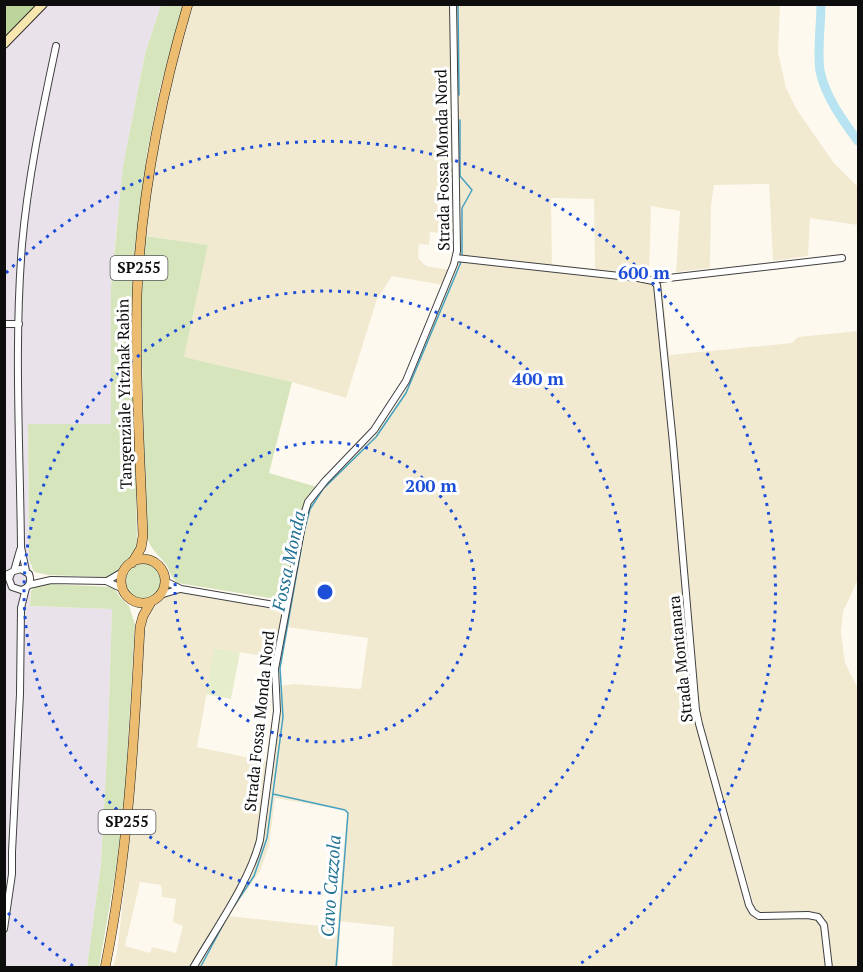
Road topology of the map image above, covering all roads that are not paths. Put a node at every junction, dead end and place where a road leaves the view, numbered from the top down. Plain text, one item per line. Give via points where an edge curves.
1 (43, 4) edge
2 (188, 4) edge
3 (453, 4) edge
4 (4, 44) edge
5 (56, 46) dead end
6 (459, 258) junction
7 (842, 258) dead end
8 (651, 280) junction
9 (4, 324) edge
10 (19, 324) junction
11 (143, 536) junction
12 (21, 547) junction
13 (132, 563) junction
14 (154, 563) junction
15 (124, 571) junction
16 (27, 573) junction
17 (10, 574) edge
18 (51, 580) junction
19 (106, 581) junction
20 (165, 581) junction
21 (10, 585) edge
22 (28, 586) junction
23 (181, 589) junction
24 (123, 590) junction
25 (160, 595) junction
26 (132, 600) junction
27 (151, 602) junction
28 (286, 607) junction
29 (21, 608) junction
30 (140, 627) junction
31 (4, 929) edge
32 (105, 968) edge
33 (193, 968) edge
34 (829, 968) edge

1 - 4 main road
2 - 11 main road, Tangenziale Yitzhak Rabin / SP255 via 155,134 141,238 137,320
3 - 6 street, Strada Fossa Monda Nord
5 - 10 street via 30,175
6 - 8 street
6 - 28 street, Strada Fossa Monda Nord via 406,381 374,430 308,502
7 - 8 street
8 - 34 street, Strada Montanara via 659,292 699,724 753,912 759,916 818,917 824,925
9 - 10 street
10 - 12 street
11 - 13 main road, Tangenziale Yitzhak Rabin / SP255
11 - 14 main road, Tangenziale Yitzhak Rabin / SP255
12 - 16 street
12 - 17 street
13 - 14 main road
13 - 15 main road, Tangenziale Yitzhak Rabin / SP255
14 - 20 main road, Tangenziale Yitzhak Rabin / SP255 via 162,570
15 - 19 street
15 - 24 main road
16 - 17 street via 21,569
16 - 18 street
16 - 22 street
17 - 21 street
18 - 19 street
18 - 22 street
19 - 24 street
20 - 23 street
20 - 25 main road
21 - 22 street via 21,591
21 - 29 street
22 - 29 street
23 - 25 street
23 - 28 street
24 - 26 main road, SP255
25 - 27 main road, SP255
26 - 27 main road
26 - 30 main road, SP255
27 - 30 main road, SP255
28 - 33 street, Strada Fossa Monda Nord via 275,669 278,711 260,840 246,877
29 - 31 street via 12,874
30 - 32 main road, SP255 via 124,853

